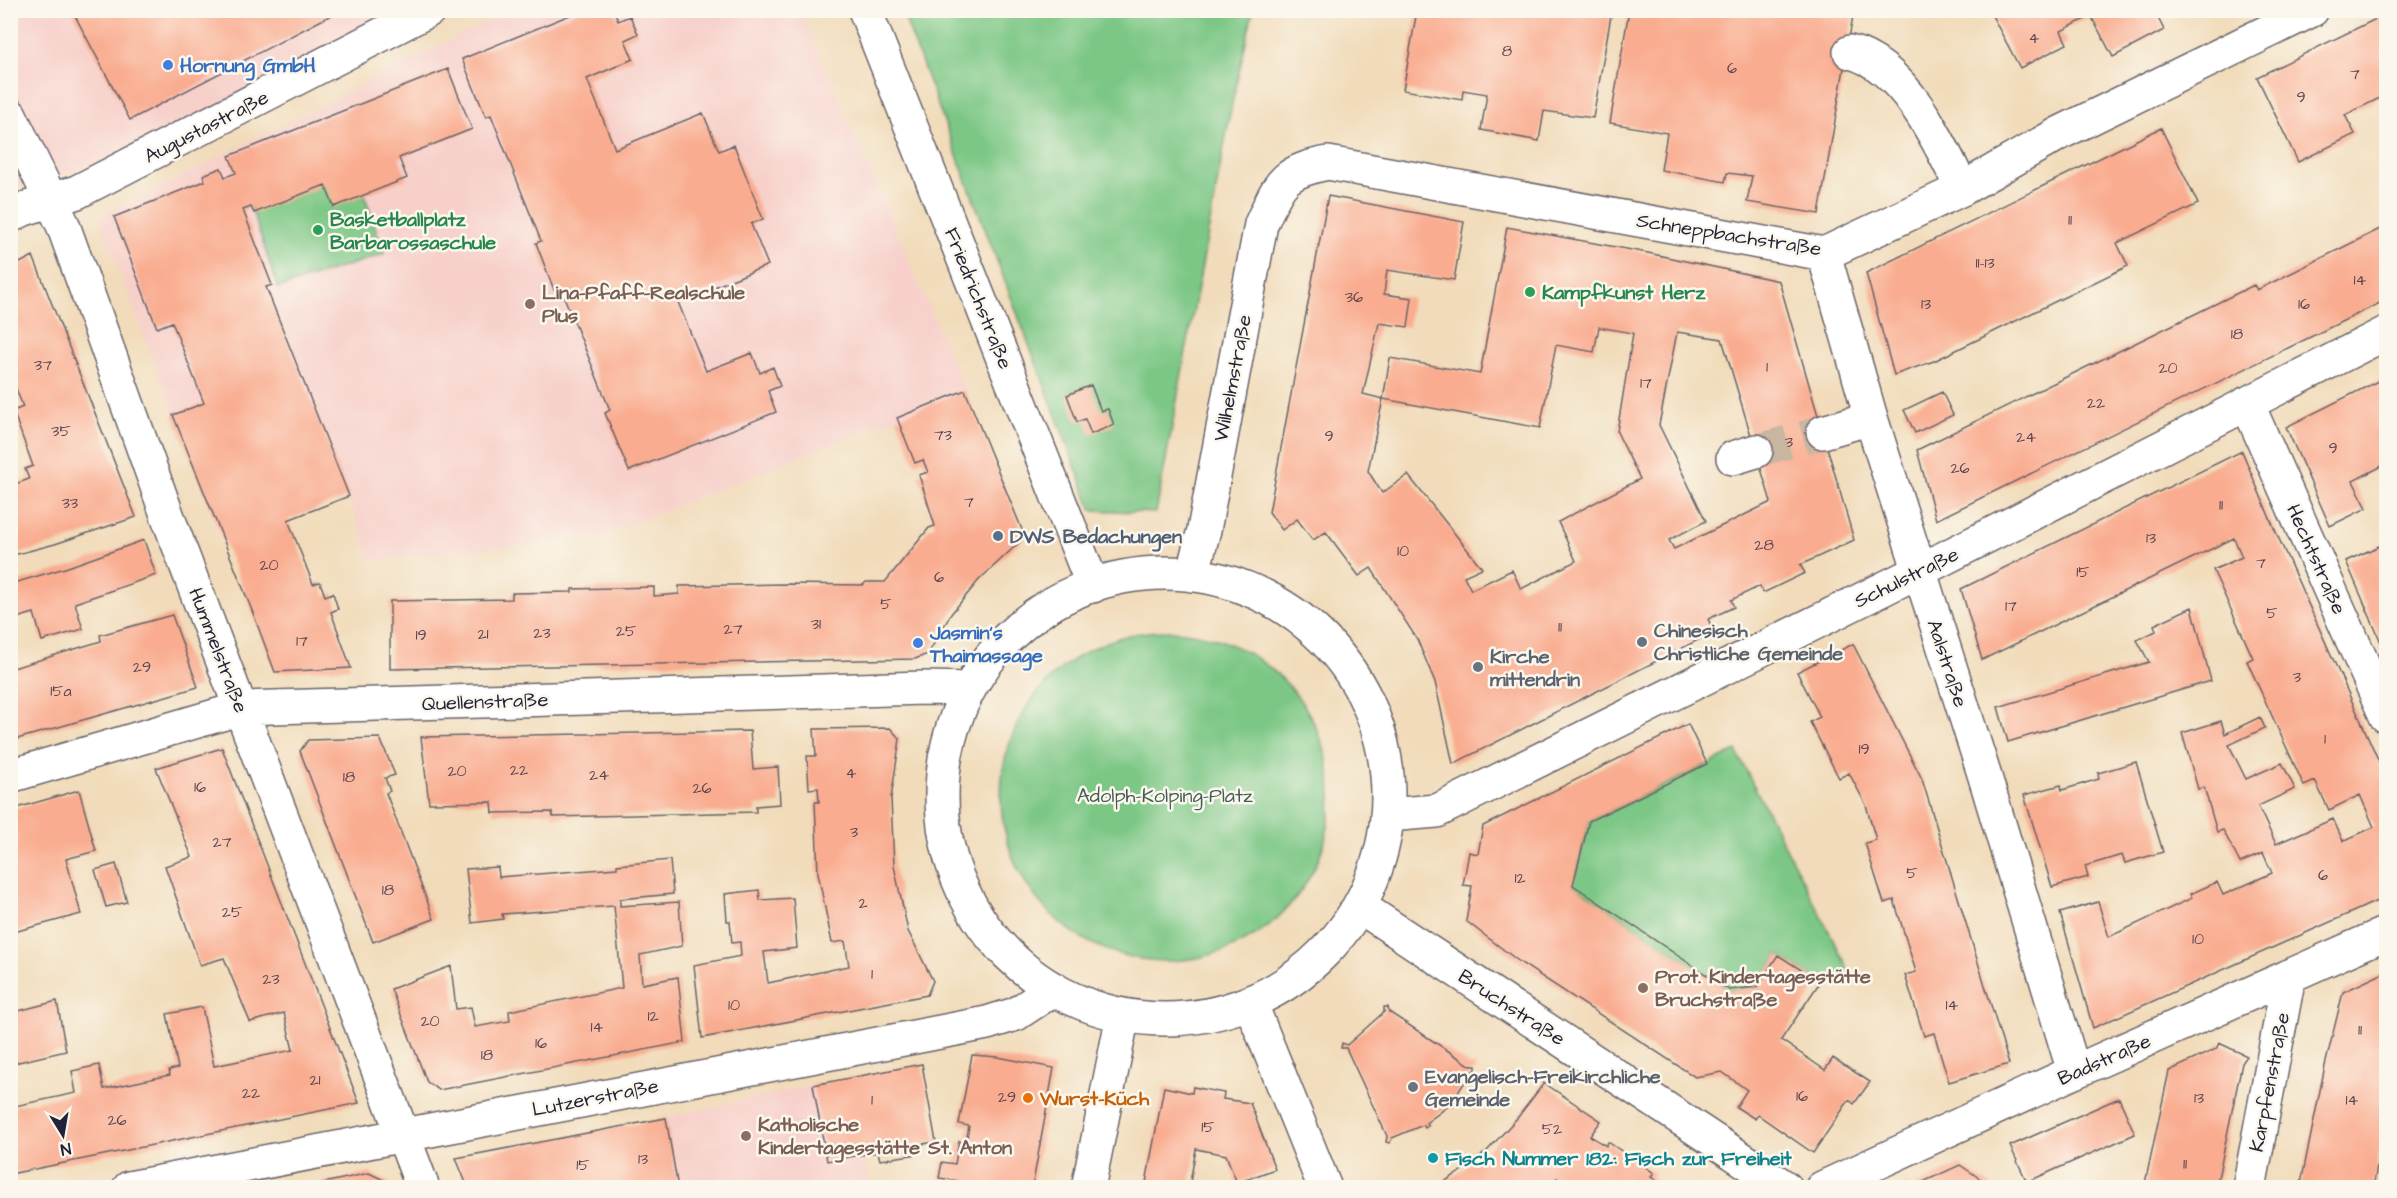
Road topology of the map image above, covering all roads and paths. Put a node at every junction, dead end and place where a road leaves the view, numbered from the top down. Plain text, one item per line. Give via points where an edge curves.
1 (429, 10) edge
2 (865, 10) edge
3 (2312, 10) edge
4 (1850, 52) dead end
5 (10, 115) edge
6 (1279, 184) joint
7 (1962, 189) junction
8 (51, 200) junction
9 (10, 216) edge
10 (1824, 254) junction
11 (2386, 333) edge
12 (2247, 403) junction
13 (1871, 418) junction
14 (1823, 432) tunnel mouth
15 (1919, 571) junction
16 (1192, 575) junction
17 (1093, 585) junction
18 (969, 689) junction
19 (242, 708) junction
20 (2386, 716) edge
21 (10, 776) edge
22 (1387, 815) junction
23 (1359, 906) junction
24 (2386, 933) edge
25 (2289, 976) junction
26 (1054, 989) junction
27 (1250, 1002) junction
28 (1123, 1015) junction
29 (2074, 1072) junction
30 (402, 1134) junction
31 (129, 1188) edge
32 (423, 1188) edge
33 (1088, 1188) edge
34 (1325, 1188) edge
35 (1786, 1188) edge
36 (1822, 1188) edge
37 (2249, 1188) edge

1 - 8 street, Augustastraße via 77,192
2 - 17 street, Friedrichstraße
3 - 7 street, Schneppbachstraße via 2060,133
4 - 7 street via 1864,55 1888,73 1918,107
5 - 8 street, Hummelstraße
6 - 10 street, Schneppbachstraße via 1303,168 1328,163
6 - 16 street, Wilhelmstraße via 1262,224
7 - 10 street, Schneppbachstraße
8 - 9 street, Augustastraße
8 - 19 street, Hummelstraße
10 - 13 street, Aalstraße
11 - 12 street, Schulstraße
12 - 15 street, Schulstraße
12 - 20 street, Hechtstraße
13 - 14 street
13 - 15 street, Aalstraße
15 - 22 street, Schulstraße via 1437,811
15 - 29 street, Aalstraße
16 - 17 street via 1142,574
16 - 22 street via 1258,593 1315,631 1339,656 1358,684 1383,748
17 - 18 street via 1064,597 1017,629
18 - 19 street, Quellenstraße
18 - 26 street via 955,720 942,788 950,856 962,889 1000,946
19 - 21 street, Quellenstraße
19 - 30 street, Hummelstraße
22 - 23 street via 1378,862
23 - 27 street via 1312,963 1283,985
23 - 35 street, Bruchstraße
24 - 25 street, Badstraße
25 - 29 street, Badstraße
25 - 37 street, Karpfenstraße
26 - 28 street via 1087,1005
26 - 30 street, Lutzerstraße via 1016,1014 987,1023
27 - 28 street via 1196,1016
27 - 34 street
28 - 33 street
29 - 36 street, Badstraße
30 - 31 street, Lutzerstraße
30 - 32 street, Hummelstraße

